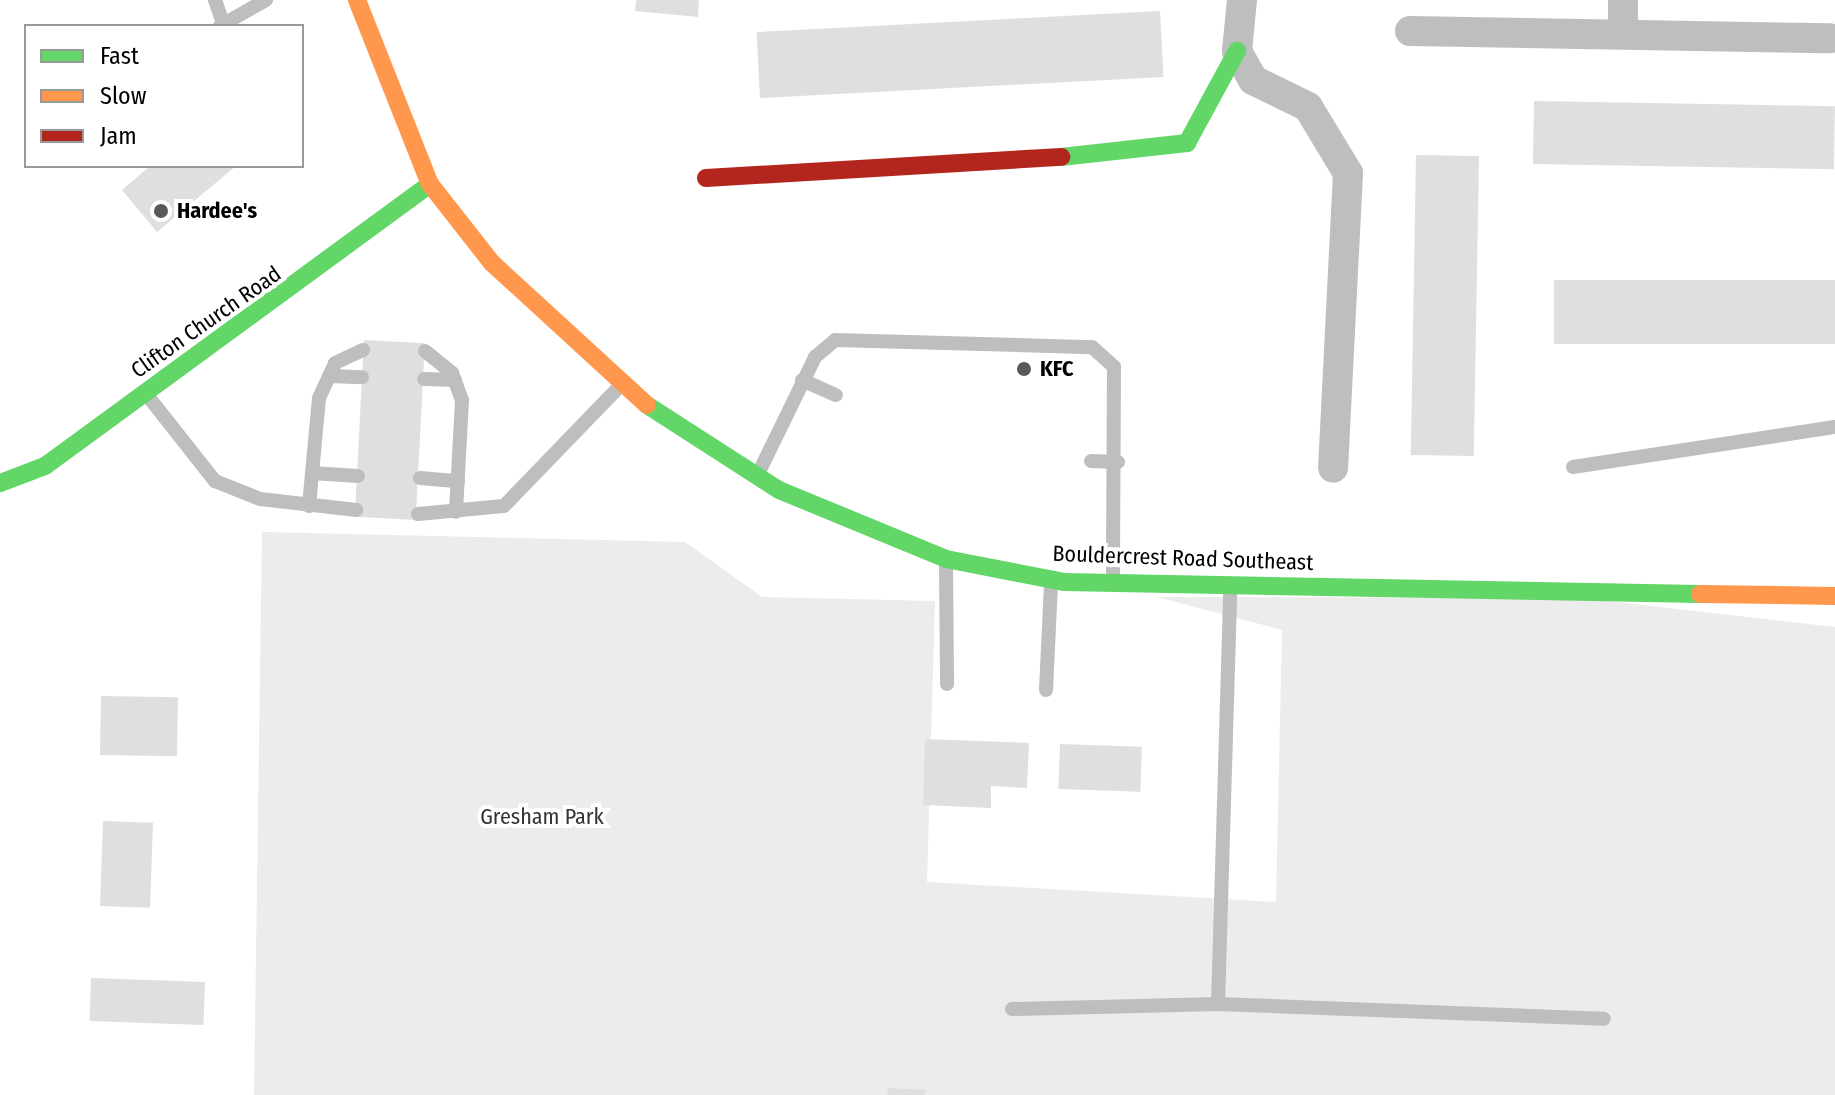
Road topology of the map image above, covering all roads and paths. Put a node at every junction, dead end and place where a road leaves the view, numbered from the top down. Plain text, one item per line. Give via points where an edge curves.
1 (215, 0) edge
2 (266, 0) edge
3 (357, 0) edge
4 (1242, 0) edge
5 (1623, 0) edge
6 (223, 24) edge
7 (225, 24) edge
8 (1410, 31) dead end
9 (1623, 33) junction
10 (1830, 38) dead end
11 (1237, 51) junction
12 (706, 178) dead end
13 (430, 184) junction
14 (363, 350) dead end
15 (425, 351) dead end
16 (329, 376) junction
17 (362, 377) dead end
18 (424, 379) dead end
19 (455, 380) junction
20 (802, 380) junction
21 (621, 385) junction
22 (147, 394) junction
23 (836, 395) dead end
24 (1835, 427) edge
25 (1091, 461) dead end
26 (1118, 462) junction
27 (1573, 467) dead end
28 (1333, 468) dead end
29 (759, 472) junction
30 (312, 473) junction
31 (358, 476) dead end
32 (420, 478) dead end
33 (458, 481) junction
34 (0, 483) edge
35 (309, 506) junction
36 (356, 510) dead end
37 (456, 512) junction
38 (418, 514) dead end
39 (946, 559) junction
40 (1051, 580) junction
41 (1113, 583) junction
42 (1230, 586) junction
43 (1835, 596) edge
44 (947, 684) dead end
45 (1046, 690) dead end
46 (1218, 1004) junction
47 (1012, 1009) dead end
48 (1604, 1019) dead end

1 - 6 lane
2 - 7 lane
3 - 13 street, Bouldercrest Road Southeast
4 - 11 street
5 - 9 street
8 - 9 street
9 - 10 street
11 - 12 street via 1187,143 1162,151
11 - 28 street via 1253,80 1308,107 1348,173
13 - 21 street, Bouldercrest Road Southeast via 492,263
13 - 22 street, Clifton Church Road
14 - 16 lane via 335,363
15 - 19 lane
16 - 17 lane
16 - 30 lane via 319,398
18 - 19 lane
19 - 33 lane via 462,400
20 - 23 lane
20 - 26 lane via 835,340 1092,347 1114,367
20 - 29 lane
21 - 29 street, Bouldercrest Road Southeast
21 - 37 lane via 504,506
22 - 34 street, Clifton Church Road via 45,466
22 - 35 lane via 215,481 260,499
24 - 27 lane
25 - 26 lane
26 - 41 lane
29 - 39 street, Bouldercrest Road Southeast via 779,490
30 - 31 lane
30 - 35 lane
32 - 33 lane
33 - 37 lane
35 - 36 lane
37 - 38 lane
39 - 40 street, Bouldercrest Road Southeast
39 - 44 lane
40 - 41 street, Bouldercrest Road Southeast
40 - 45 lane
41 - 42 street, Bouldercrest Road Southeast
42 - 43 street, Bouldercrest Road Southeast
42 - 46 lane
46 - 47 lane
46 - 48 lane

